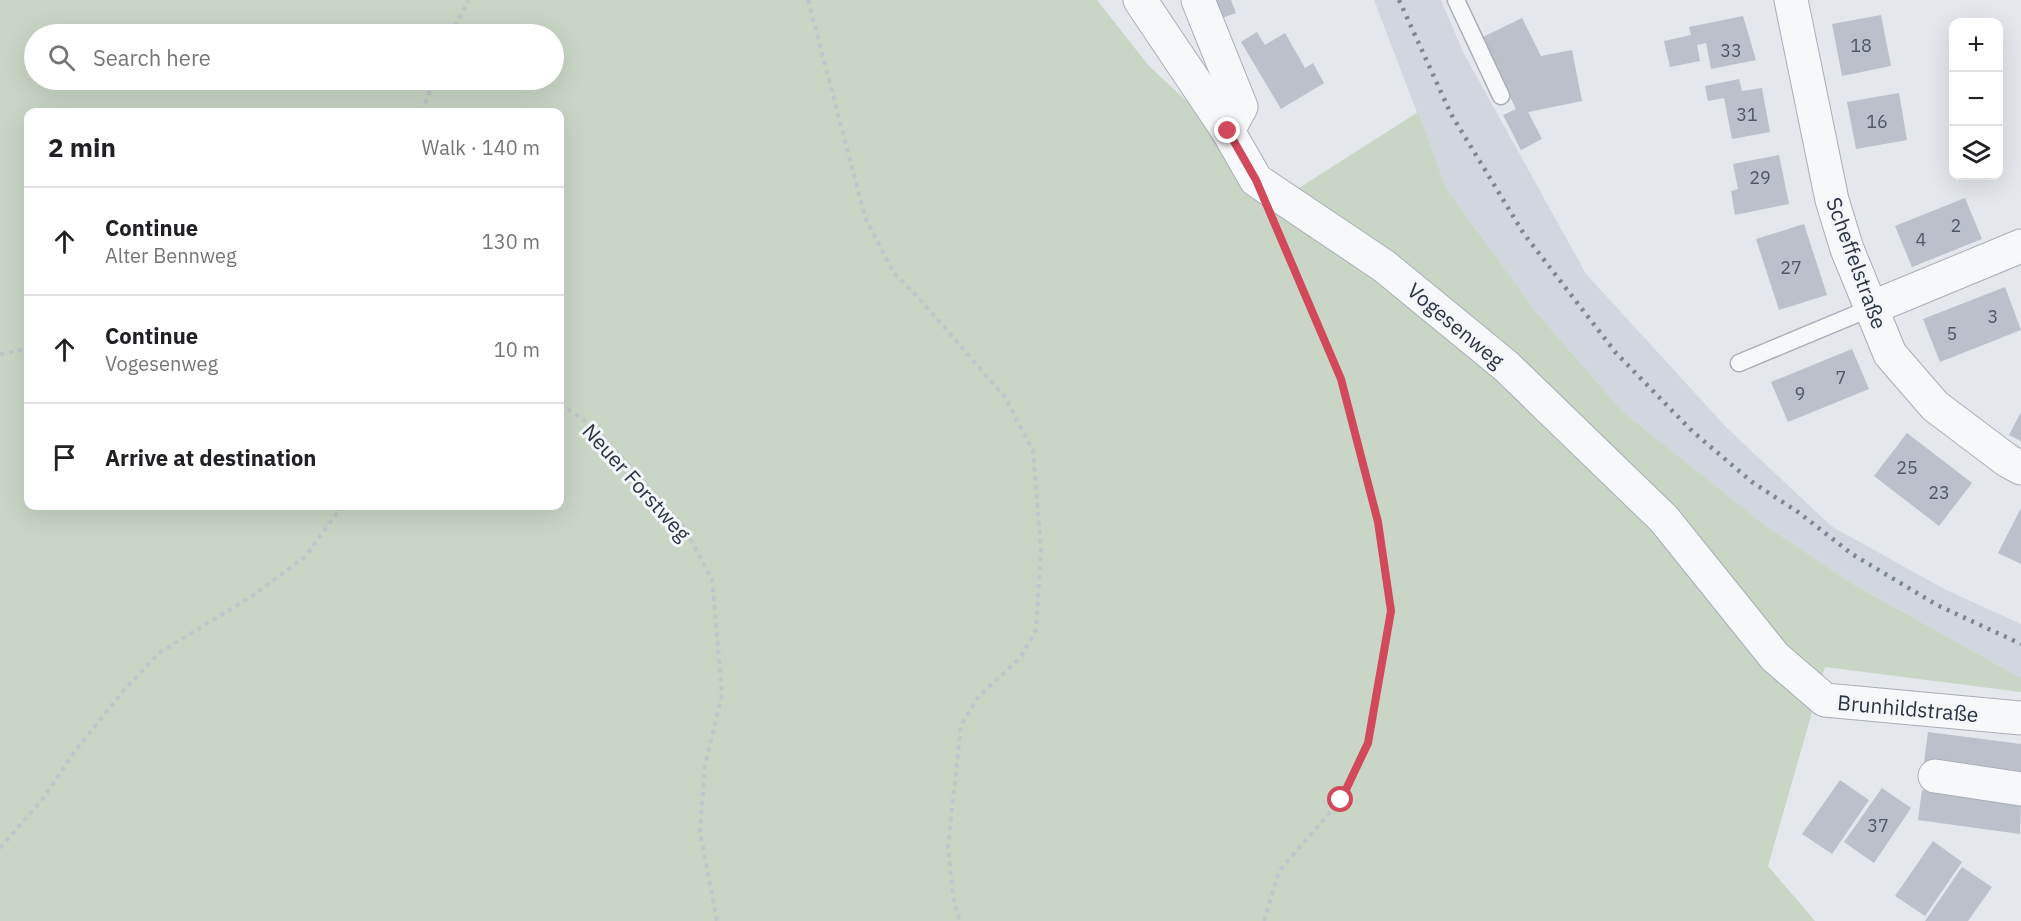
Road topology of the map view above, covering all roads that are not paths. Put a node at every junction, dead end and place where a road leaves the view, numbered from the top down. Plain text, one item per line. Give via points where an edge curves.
1 (1140, 0) edge
2 (1198, 0) edge
3 (1456, 0) edge
4 (1791, 0) edge
5 (1501, 96) dead end
6 (1228, 131) junction
7 (2021, 246) edge
8 (1871, 308) junction
9 (1739, 363) dead end
10 (2021, 468) edge
11 (1775, 657) joint
12 (2021, 718) edge
13 (1935, 776) dead end
14 (2021, 789) edge

1 - 6 street, Vogesenweg
2 - 6 street via 1241,108
3 - 5 lane
4 - 8 street, Scheffelstraße via 1832,200
6 - 11 street, Vogesenweg via 1256,180 1384,266 1506,366 1664,519
7 - 8 street
8 - 9 lane
8 - 10 street, Scheffelstraße via 1890,354 1935,406
11 - 12 street, Brunhildstraße via 1825,700
13 - 14 street

